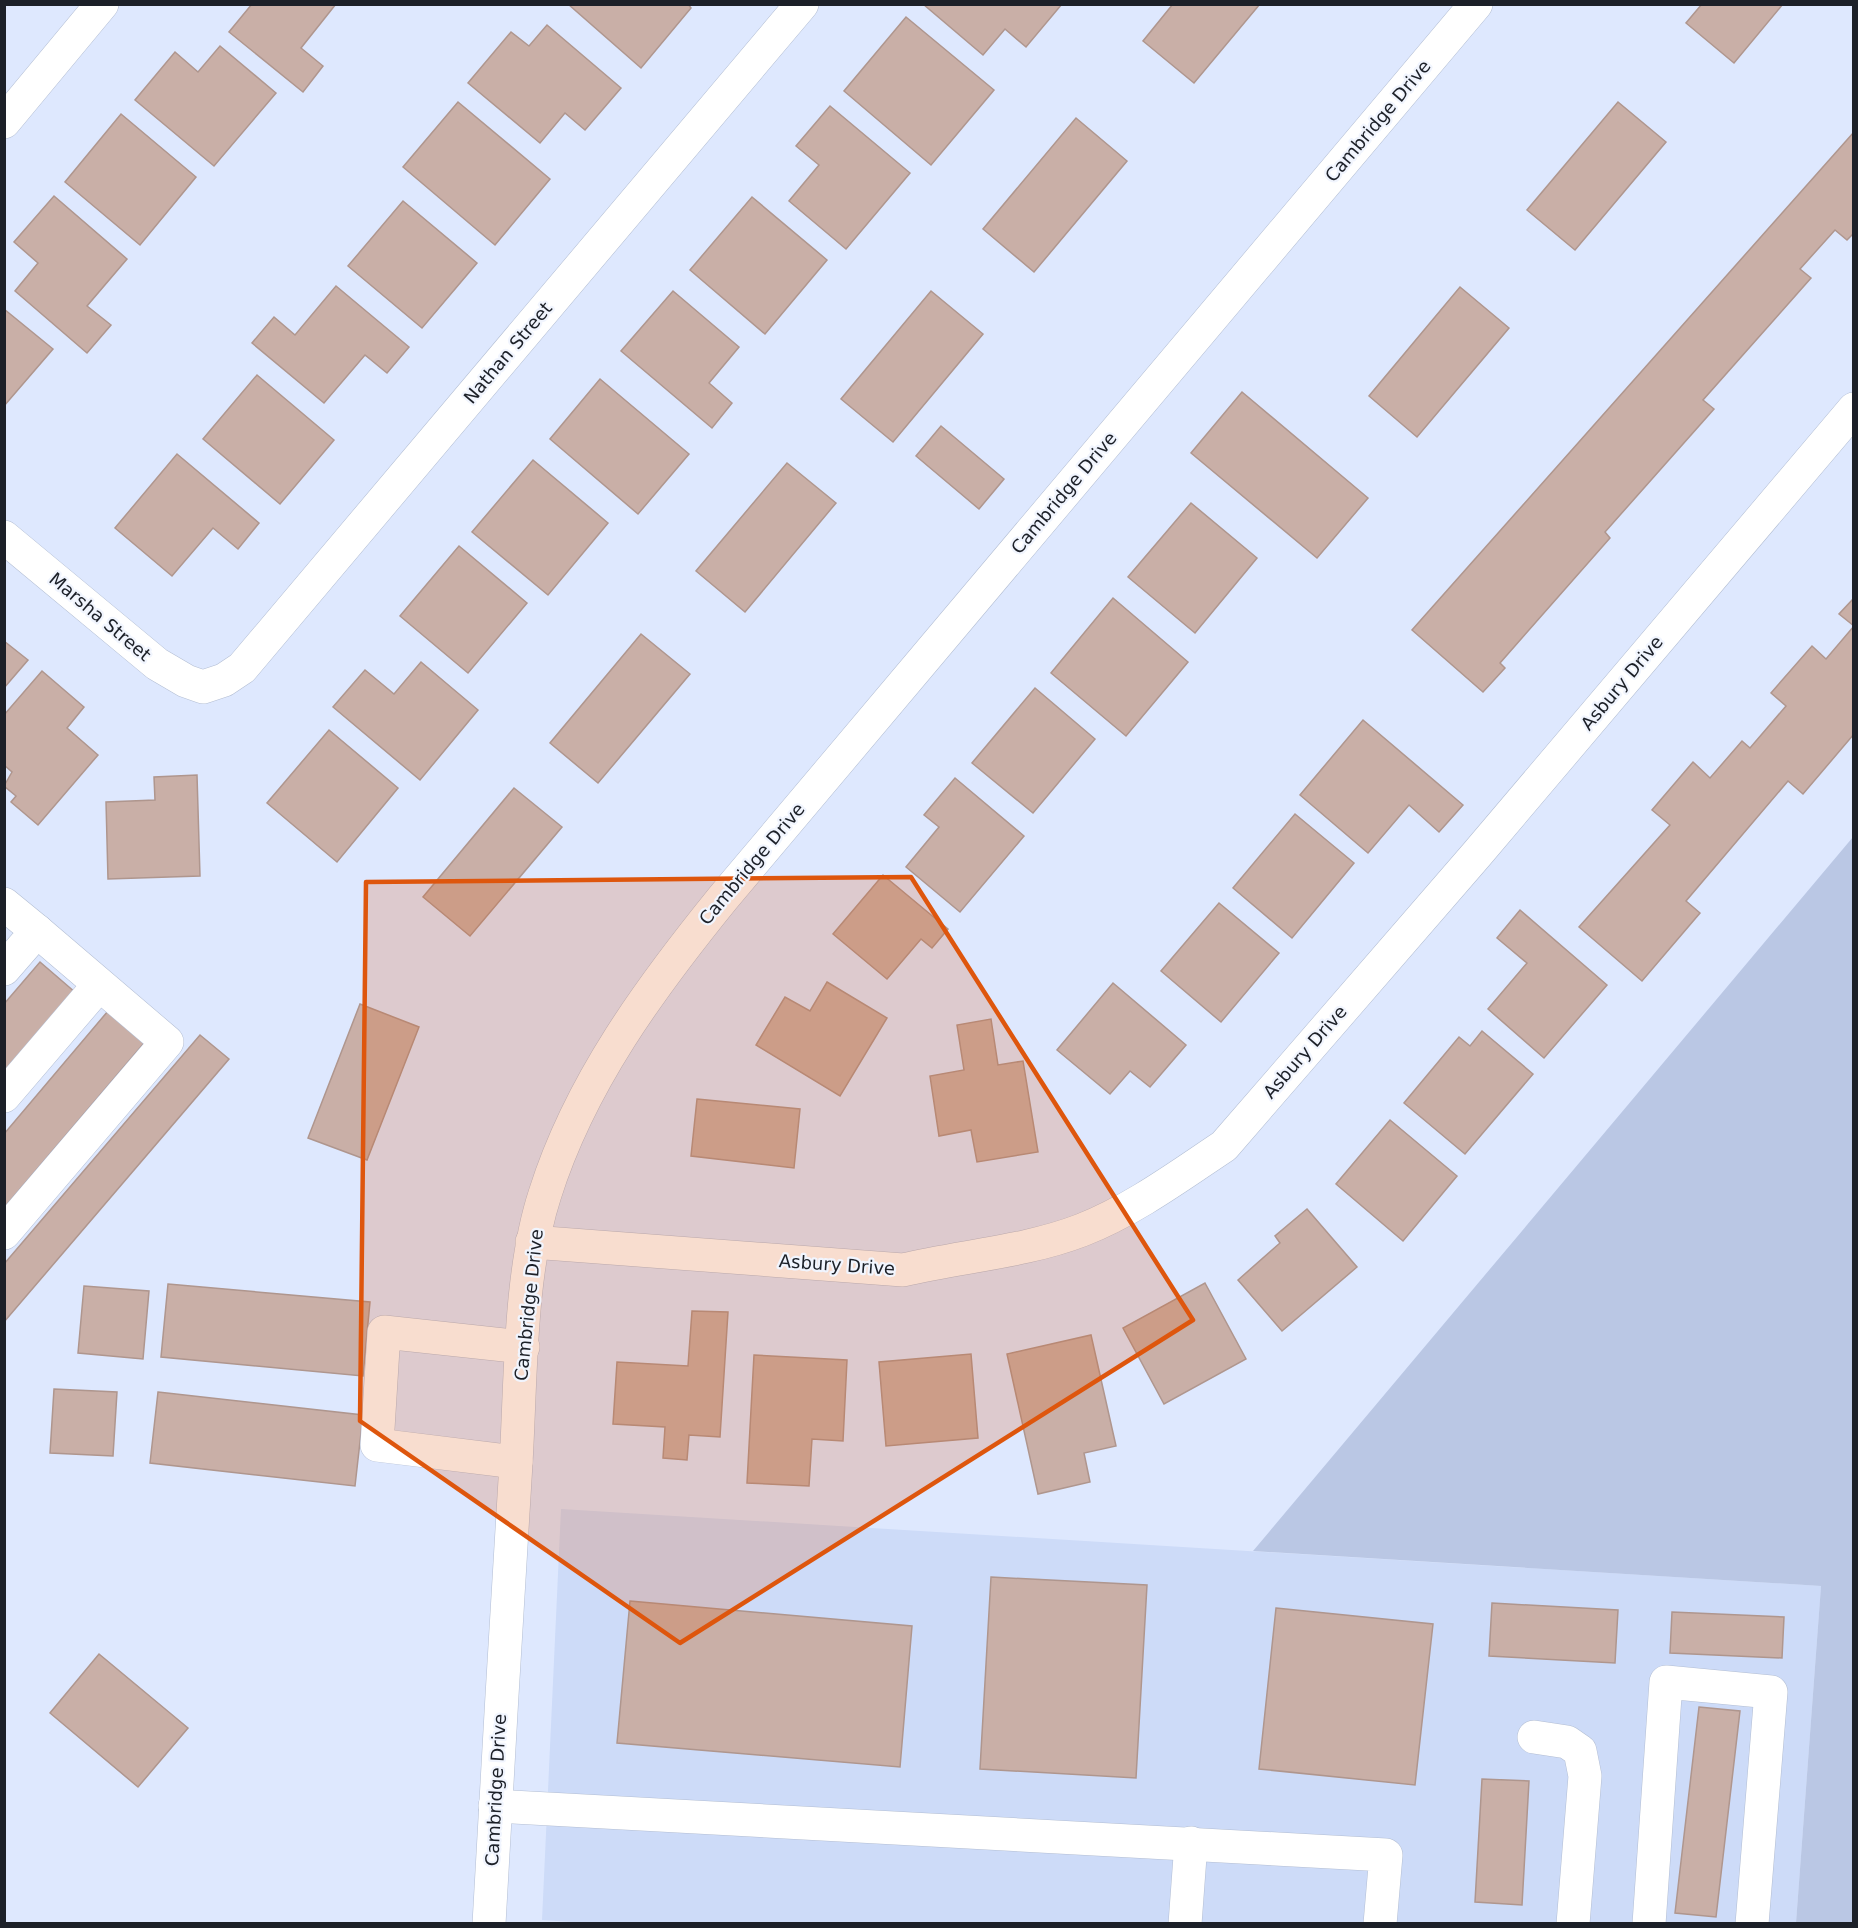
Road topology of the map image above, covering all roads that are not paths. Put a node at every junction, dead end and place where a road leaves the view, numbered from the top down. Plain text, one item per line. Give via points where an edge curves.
1 (102, 4) edge
2 (802, 4) edge
3 (1476, 4) edge
4 (4, 122) edge
5 (1854, 409) edge
6 (4, 537) edge
7 (203, 687) joint
8 (4, 904) edge
9 (37, 931) junction
10 (4, 969) edge
11 (99, 985) junction
12 (4, 1096) edge
13 (4, 1233) edge
14 (532, 1242) junction
15 (523, 1347) junction
16 (516, 1462) junction
17 (1534, 1737) dead end
18 (495, 1806) junction
19 (1191, 1843) junction
20 (489, 1923) edge
21 (1185, 1923) edge
22 (1380, 1923) edge
23 (1573, 1923) edge
24 (1649, 1923) edge
25 (1752, 1923) edge

1 - 4 street
2 - 7 street, Nathan Street via 242,668
3 - 14 street, Cambridge Drive via 674,958 609,1055 582,1106 545,1194
5 - 14 street, Asbury Drive via 1224,1146 1170,1182 1127,1209 1081,1230 1000,1252 903,1270
6 - 7 street, Marsha Street via 157,664
8 - 9 street
9 - 10 street
9 - 11 street
11 - 12 street
11 - 13 street via 167,1042
14 - 15 street, Cambridge Drive
15 - 16 street, Cambridge Drive
15 - 16 street via 384,1332 376,1444
16 - 18 street, Cambridge Drive
17 - 23 street via 1567,1742 1580,1751 1586,1776
18 - 19 street
18 - 20 street, Cambridge Drive
19 - 21 street
19 - 22 street via 1386,1855
24 - 25 street via 1666,1682 1771,1692

